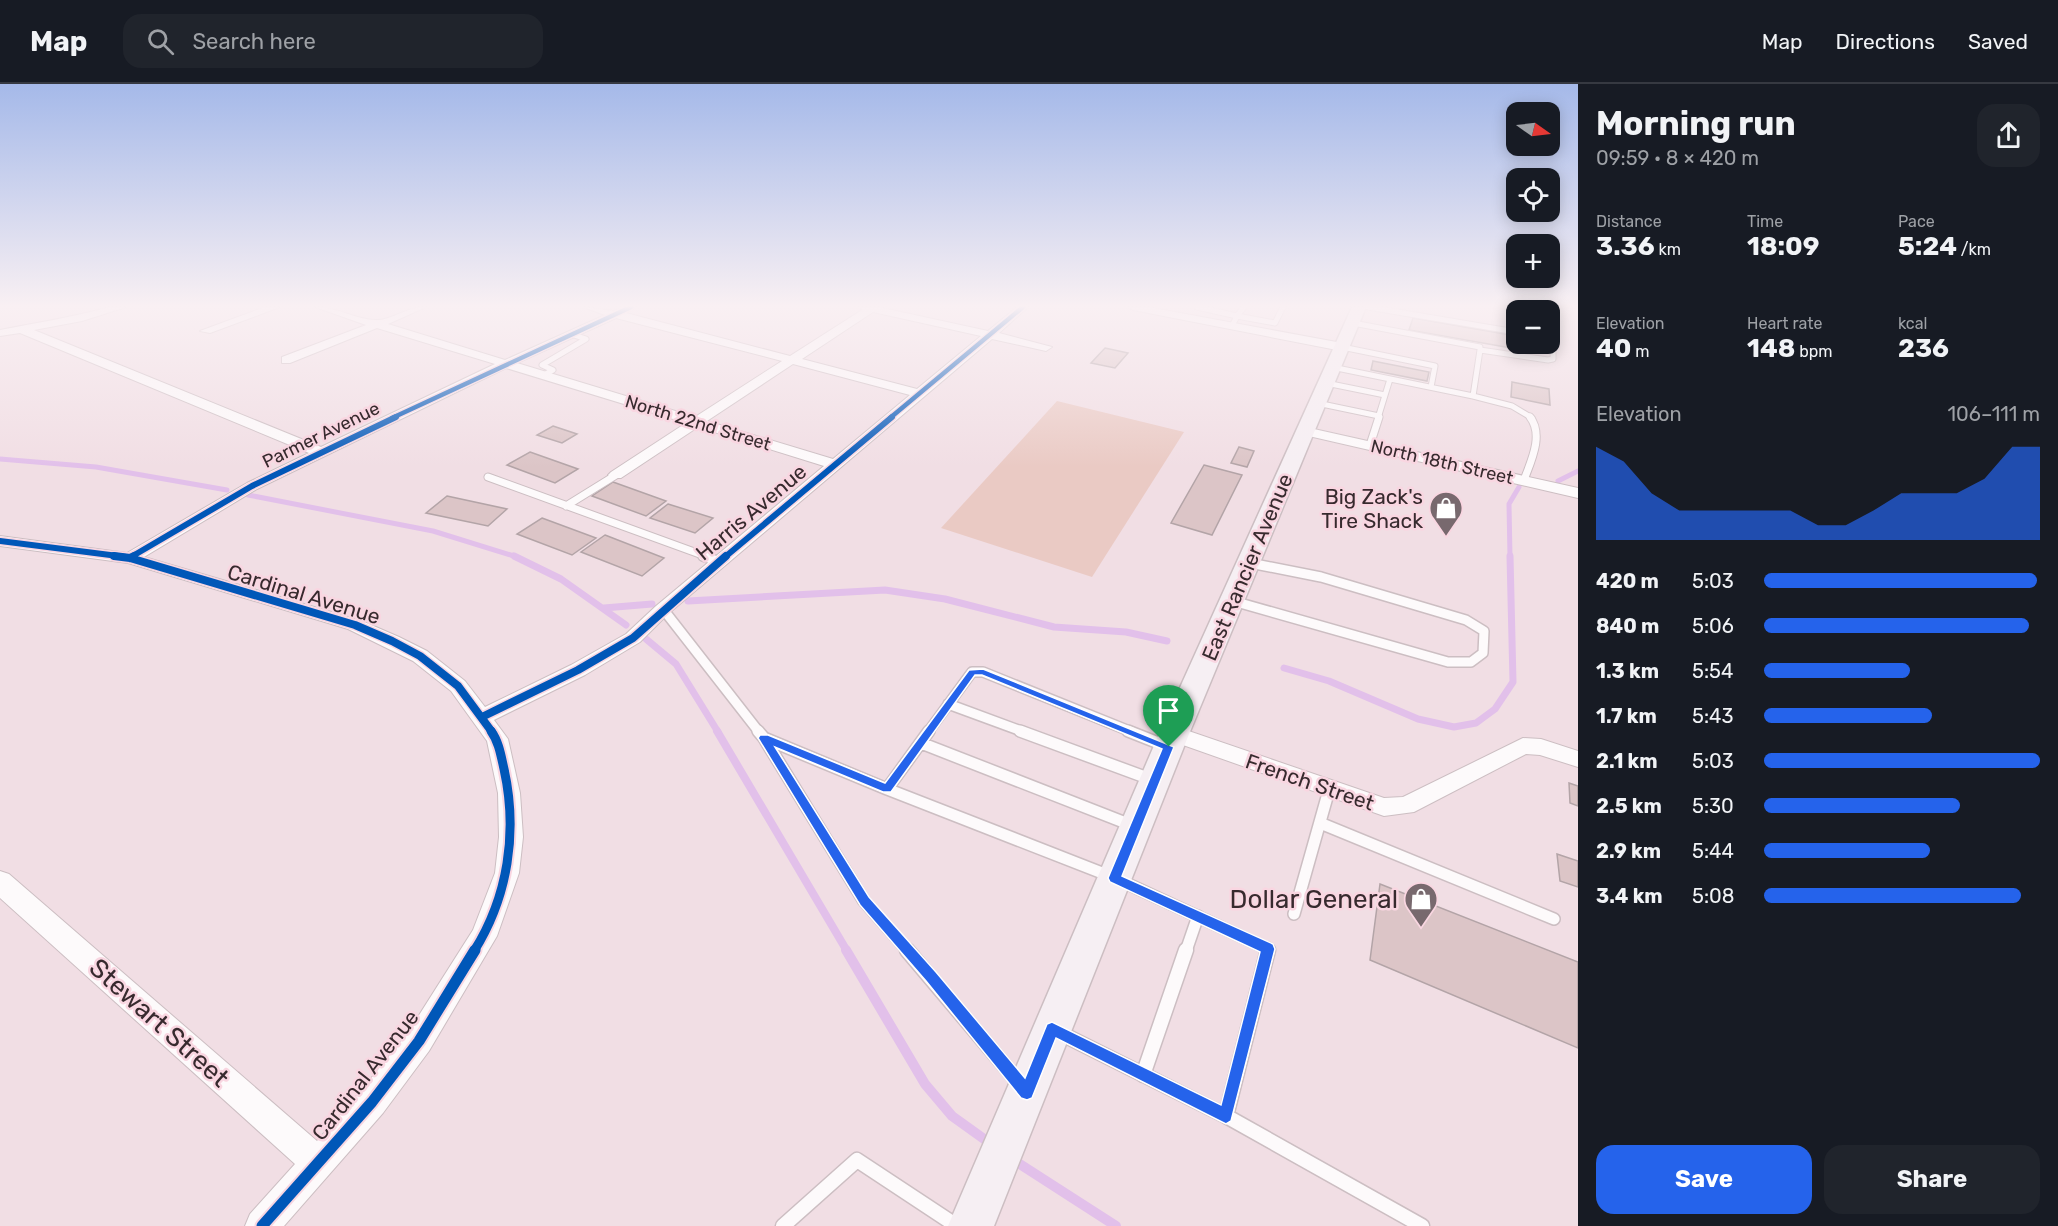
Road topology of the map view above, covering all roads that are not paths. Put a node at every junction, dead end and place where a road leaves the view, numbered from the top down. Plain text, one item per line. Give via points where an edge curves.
1 (97, 360) edge
2 (493, 360) edge
3 (513, 360) edge
4 (550, 360) edge
5 (792, 360) edge
6 (793, 360) edge
7 (960, 360) edge
8 (1336, 360) edge
9 (1349, 360) edge
10 (1353, 360) edge
11 (1361, 360) edge
12 (1406, 360) edge
13 (1478, 360) edge
14 (505, 364) junction
15 (544, 375) junction
16 (1390, 379) junction
17 (1431, 387) junction
18 (921, 394) junction
19 (1385, 395) junction
20 (1473, 396) junction
21 (1379, 416) junction
22 (696, 422) junction
23 (1305, 430) junction
24 (1370, 446) junction
25 (320, 452) junction
26 (836, 465) junction
27 (616, 475) joint
28 (488, 477) dead end
29 (1524, 480) junction
30 (1578, 493) edge
31 (566, 506) junction
32 (0, 541) edge
33 (130, 558) junction
34 (720, 562) junction
35 (1250, 563) junction
36 (1233, 601) junction
37 (663, 609) junction
38 (948, 704) junction
39 (482, 717) junction
40 (764, 738) junction
41 (1171, 740) junction
42 (921, 743) junction
43 (1578, 759) edge
44 (1155, 781) junction
45 (887, 789) junction
46 (1329, 790) junction
47 (1320, 823) junction
48 (1136, 827) junction
49 (1115, 878) junction
50 (0, 882) edge
51 (1294, 914) dead end
52 (1198, 916) junction
53 (1554, 920) dead end
54 (1052, 1029) junction
55 (1143, 1075) junction
56 (1027, 1092) junction
57 (1226, 1116) junction
58 (318, 1163) junction
59 (262, 1226) edge
60 (783, 1226) edge
61 (957, 1226) edge
62 (971, 1226) edge
63 (1422, 1226) edge

1 - 25 street
2 - 14 street, North 22nd Street
3 - 14 street, Parmer Avenue
4 - 15 lane via 542,365 553,370
5 - 22 street
6 - 18 street
7 - 18 street, Harris Avenue
8 - 23 main road, East Rancier Avenue
9 - 21 lane
10 - 19 lane
11 - 16 lane
12 - 17 lane via 1435,366
13 - 20 lane
14 - 15 street, North 22nd Street
14 - 25 street, Parmer Avenue
15 - 22 street, North 22nd Street
16 - 17 lane
16 - 19 lane
17 - 20 lane
18 - 26 street, Harris Avenue
19 - 21 lane
20 - 29 lane via 1521,409 1533,419 1538,434
21 - 24 lane
22 - 26 street, North 22nd Street
22 - 27 street
23 - 24 street, North 18th Street
23 - 35 main road, East Rancier Avenue
24 - 29 street, North 18th Street
25 - 33 street, Parmer Avenue via 252,486
26 - 34 street, Harris Avenue
27 - 31 lane
28 - 31 lane
29 - 30 street, North 18th Street
31 - 34 lane
32 - 33 street, Cardinal Avenue
33 - 39 street, Cardinal Avenue via 355,626 392,641 458,686
34 - 37 street, Harris Avenue
35 - 36 main road, East Rancier Avenue
35 - 36 lane via 1321,577 1466,620 1484,631 1483,653 1471,662 1449,663
36 - 41 main road, East Rancier Avenue
37 - 39 street, Harris Avenue via 633,638
37 - 40 lane
38 - 41 lane via 972,672 983,672
38 - 42 lane
38 - 44 lane
39 - 58 street, Cardinal Avenue via 497,739 509,793 511,837 507,873 484,936 419,1041
40 - 45 lane
40 - 56 lane via 864,901
41 - 44 main road, East Rancier Avenue
41 - 46 street, French Street
42 - 45 lane
42 - 48 lane
43 - 46 street, French Street via 1541,747 1523,746 1406,806 1383,807
44 - 48 main road, East Rancier Avenue
45 - 49 lane
46 - 47 lane
47 - 51 lane
47 - 53 lane
48 - 49 main road, East Rancier Avenue
49 - 52 lane
49 - 54 main road, East Rancier Avenue
50 - 58 street, Stewart Street
52 - 55 lane
52 - 57 lane via 1268,949
54 - 55 lane
54 - 56 main road, East Rancier Avenue
55 - 57 lane
56 - 62 main road, East Rancier Avenue
57 - 63 lane
58 - 59 street, Cardinal Avenue
60 - 61 lane via 857,1160

